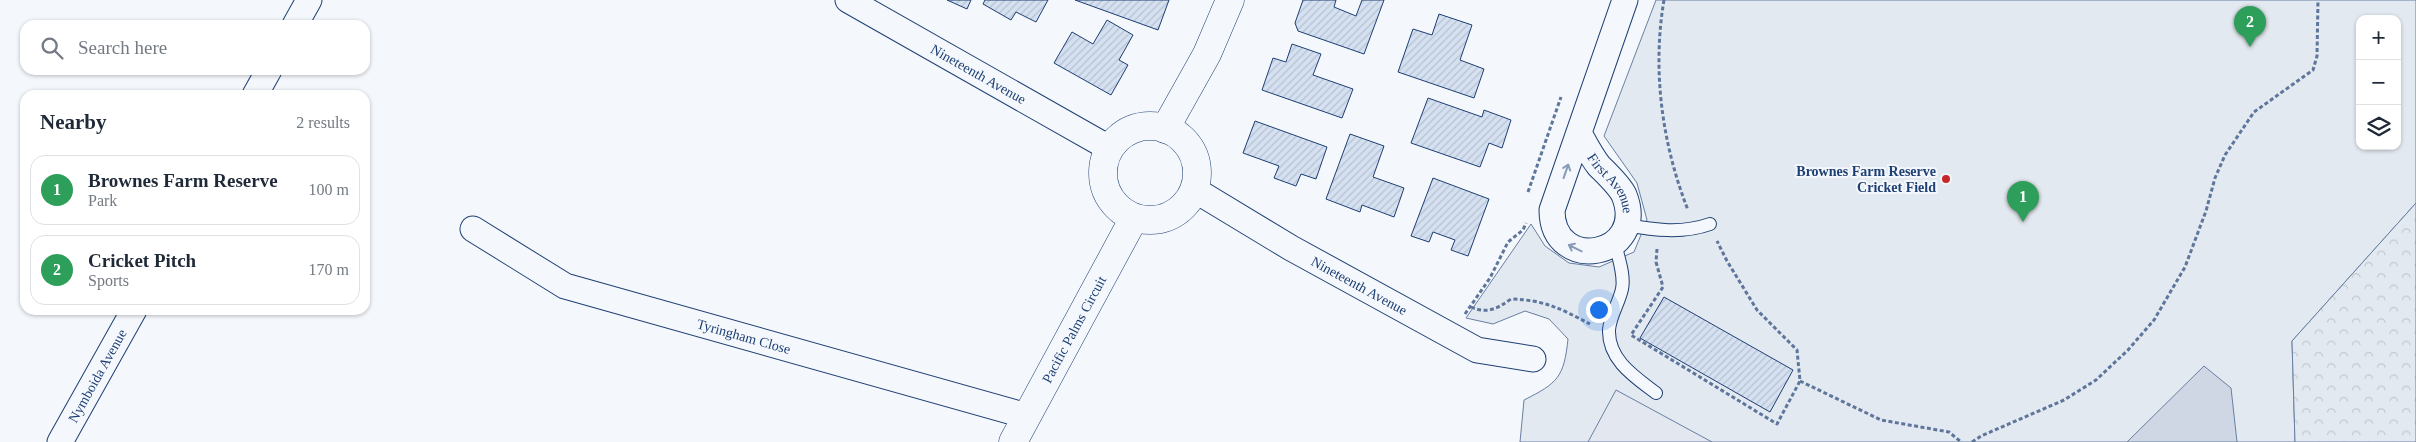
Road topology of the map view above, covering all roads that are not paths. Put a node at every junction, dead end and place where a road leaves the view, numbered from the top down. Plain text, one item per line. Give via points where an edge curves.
1 (309, 0) edge
2 (848, 0) edge
3 (1230, 0) edge
4 (1625, 0) edge
5 (873, 6) edge
6 (298, 20) edge
7 (266, 75) edge
8 (258, 90) edge
9 (1165, 129) junction
10 (1579, 133) junction
11 (1109, 148) junction
12 (1195, 190) junction
13 (1134, 218) junction
14 (1710, 224) road end
15 (473, 229) dead end
16 (1620, 234) junction
17 (131, 315) edge
18 (1533, 359) dead end
19 (1656, 393) dead end
20 (1027, 416) junction
21 (60, 442) edge
22 (1013, 442) edge

1 - 6 street
2 - 5 street, Nineteenth Avenue
3 - 9 street via 1207,54
4 - 10 street, First Avenue
5 - 11 street, Nineteenth Avenue
7 - 8 street
9 - 11 street via 1146,125 1133,128
9 - 12 street via 1188,143 1195,156 1198,166
10 - 16 street, First Avenue via 1598,163 1624,194 1627,213
16 -> 10 street, First Avenue via 1598,250 1582,252 1569,246 1552,219 1552,210
11 - 13 street via 1103,162 1105,189 1122,212
12 - 13 street via 1173,215 1153,220
12 - 18 street, Nineteenth Avenue via 1291,248 1477,350
13 - 20 street, Pacific Palms Circuit
14 - 16 lane via 1695,230
15 - 20 street, Tyringham Close via 565,286
16 - 19 lane via 1623,288 1609,330 1616,358
17 - 21 street, Nymboida Avenue
20 - 22 street, Pacific Palms Circuit

